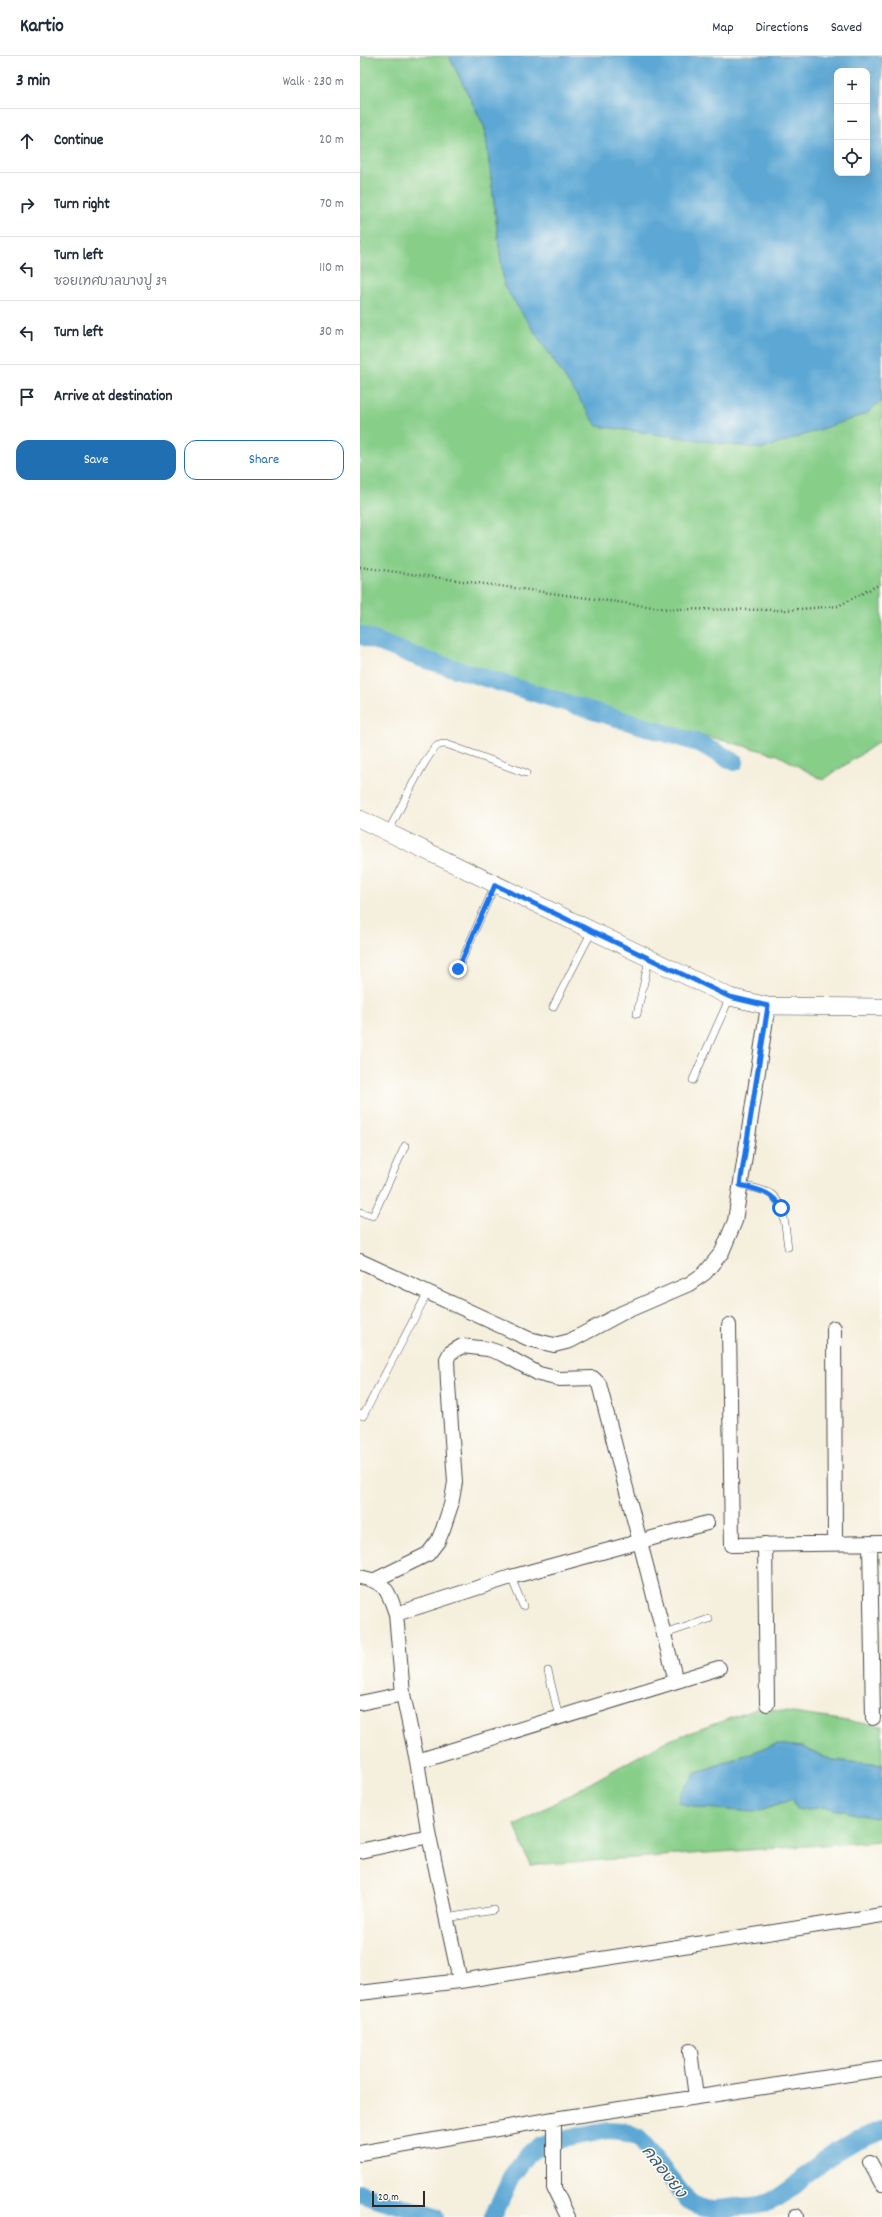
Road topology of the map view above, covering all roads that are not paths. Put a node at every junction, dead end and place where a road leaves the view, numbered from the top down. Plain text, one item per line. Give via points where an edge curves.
1 (526, 773) dead end
2 (360, 819) edge
3 (388, 833) junction
4 (495, 885) junction
5 (592, 931) junction
6 (649, 958) junction
7 (458, 969) dead end
8 (730, 997) junction
9 (768, 1006) junction
10 (553, 1007) dead end
11 (882, 1007) edge
12 (637, 1014) dead end
13 (693, 1080) dead end
14 (405, 1146) dead end
15 (740, 1185) junction
16 (360, 1212) edge
17 (788, 1247) dead end
18 (360, 1261) edge
19 (428, 1292) junction
20 (729, 1325) dead end
21 (834, 1328) dead end
22 (360, 1414) edge
23 (708, 1523) dead end
24 (642, 1543) junction
25 (835, 1543) junction
26 (876, 1543) edge
27 (765, 1544) junction
28 (511, 1576) junction
29 (360, 1577) edge
30 (375, 1580) junction
31 (523, 1606) dead end
32 (396, 1614) junction
33 (709, 1619) dead end
34 (665, 1634) junction
35 (719, 1668) dead end
36 (548, 1671) dead end
37 (676, 1681) junction
38 (403, 1694) junction
39 (360, 1703) edge
40 (767, 1704) dead end
41 (559, 1717) junction
42 (873, 1718) dead end
43 (417, 1761) junction
44 (429, 1836) junction
45 (360, 1851) edge
46 (494, 1910) dead end
47 (882, 1916) edge
48 (447, 1918) junction
49 (460, 1981) junction
50 (360, 1993) edge
51 (690, 2051) dead end
52 (882, 2069) edge
53 (696, 2097) junction
54 (555, 2124) junction
55 (360, 2153) edge
56 (870, 2162) dead end
57 (882, 2184) edge
58 (568, 2217) edge

1 - 3 lane via 442,744 434,750 419,774
2 - 3 street
3 - 4 street
4 - 5 street
4 - 7 lane
5 - 6 street
5 - 10 lane
6 - 8 street
6 - 12 lane
8 - 9 street
8 - 13 lane
9 - 11 street
9 - 15 street
14 - 16 lane via 373,1216
15 - 17 lane via 770,1193 776,1199 781,1208
15 - 19 street via 734,1221 722,1252 704,1273 671,1294 622,1313 570,1341 554,1345 541,1343
18 - 19 street
19 - 22 lane via 363,1416
20 - 27 street via 732,1545
21 - 25 street
23 - 24 street
24 - 28 street
24 - 30 street via 596,1379 560,1379 539,1374 503,1354 488,1349 462,1346 450,1353 447,1359 455,1482 443,1529 428,1554
24 - 34 street
25 - 26 street
25 - 27 street
26 - 42 street
27 - 40 street
28 - 31 lane
28 - 32 street
29 - 30 street
30 - 32 street via 384,1585
32 - 38 street
33 - 34 lane
34 - 37 street
35 - 37 street
36 - 41 lane
37 - 41 street
38 - 39 street
38 - 43 street
41 - 43 street
43 - 44 street
44 - 45 street
44 - 48 street
46 - 48 lane
47 - 49 street
48 - 49 street
49 - 50 street
51 - 53 street
52 - 53 street
53 - 54 street
54 - 55 street
54 - 58 street via 554,2188
56 - 57 street

